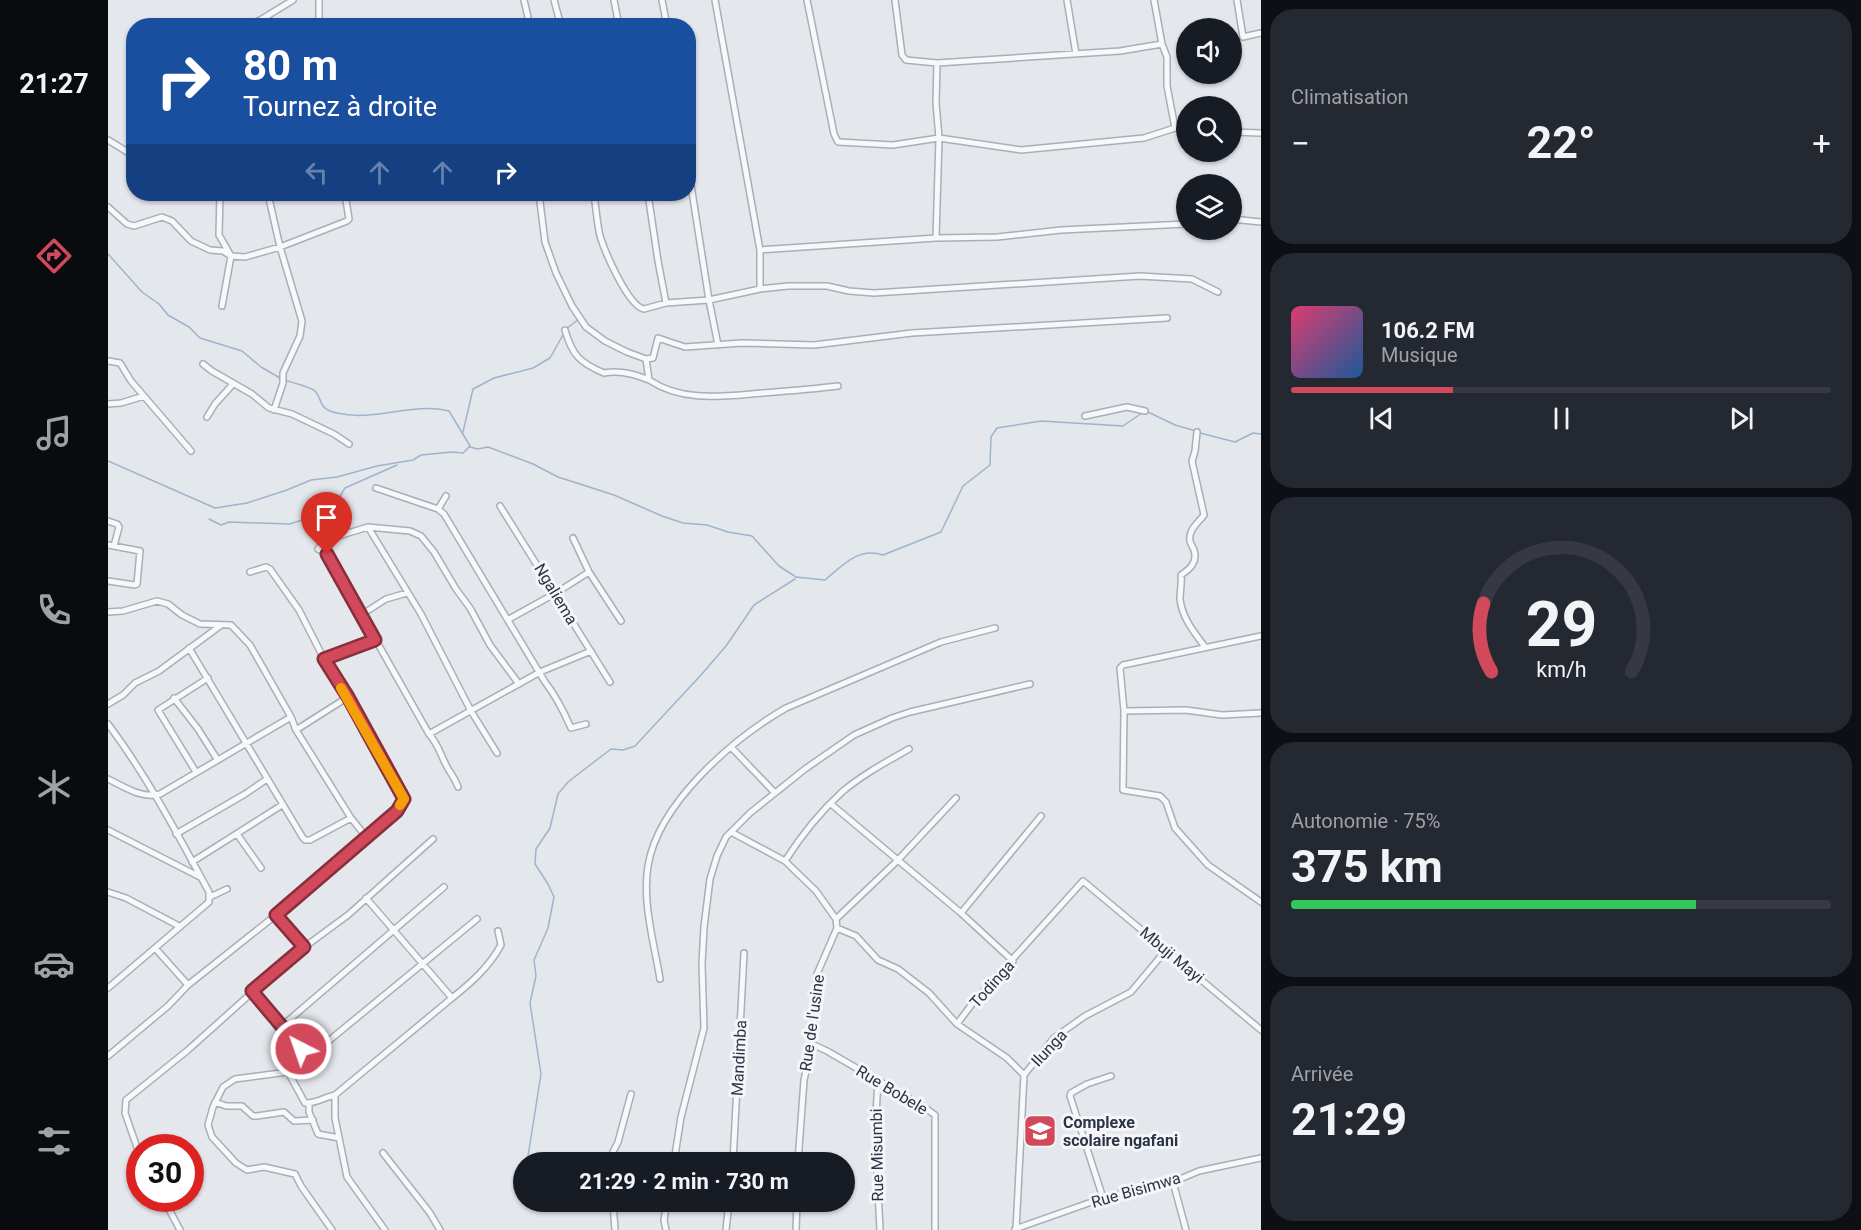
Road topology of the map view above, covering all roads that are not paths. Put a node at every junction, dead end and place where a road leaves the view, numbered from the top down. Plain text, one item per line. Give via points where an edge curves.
1 (293, 0) edge
2 (319, 0) edge
3 (524, 0) edge
4 (554, 0) edge
5 (614, 0) edge
6 (662, 0) edge
7 (715, 0) edge
8 (807, 0) edge
9 (895, 0) edge
10 (1067, 0) edge
11 (1154, 0) edge
12 (1237, 0) edge
13 (264, 18) edge
14 (319, 18) edge
15 (528, 18) edge
16 (559, 18) edge
17 (617, 18) edge
18 (665, 18) edge
19 (1261, 33) edge
20 (1162, 44) junction
21 (1076, 54) junction
22 (937, 63) junction
23 (1175, 129) joint
24 (1242, 132) edge
25 (1261, 133) edge
26 (939, 138) junction
27 (108, 140) edge
28 (126, 151) edge
29 (220, 201) edge
30 (270, 201) edge
31 (346, 201) edge
32 (540, 201) edge
33 (595, 201) edge
34 (649, 201) edge
35 (693, 201) edge
36 (108, 207) edge
37 (1242, 220) edge
38 (1261, 222) edge
39 (1176, 224) edge
40 (936, 238) junction
41 (280, 247) junction
42 (760, 250) junction
43 (231, 256) junction
44 (760, 289) junction
45 (1218, 292) dead end
46 (709, 300) junction
47 (666, 303) junction
48 (222, 306) dead end
49 (1167, 318) dead end
50 (565, 330) dead end
51 (718, 345) junction
52 (646, 359) junction
53 (108, 361) edge
54 (203, 364) dead end
55 (649, 380) junction
56 (233, 384) junction
57 (838, 386) dead end
58 (144, 396) junction
59 (108, 405) edge
60 (274, 410) junction
61 (1145, 411) dead end
62 (1085, 416) dead end
63 (207, 417) dead end
64 (1197, 432) dead end
65 (349, 444) dead end
66 (191, 451) dead end
67 (376, 488) dead end
68 (446, 496) dead end
69 (500, 506) dead end
70 (438, 509) junction
71 (108, 521) edge
72 (368, 526) junction
73 (573, 538) dead end
74 (111, 546) edge
75 (250, 572) dead end
76 (589, 572) junction
77 (108, 581) edge
78 (407, 593) junction
79 (556, 593) junction
80 (108, 612) edge
81 (361, 615) junction
82 (508, 619) junction
83 (621, 621) dead end
84 (221, 625) junction
85 (994, 628) dead end
86 (1261, 636) edge
87 (375, 640) junction
88 (1205, 647) junction
89 (189, 648) junction
90 (591, 651) junction
91 (324, 659) junction
92 (540, 672) junction
93 (208, 678) junction
94 (610, 682) dead end
95 (519, 684) junction
96 (1030, 684) dead end
97 (348, 697) junction
98 (174, 698) junction
99 (108, 704) edge
100 (471, 711) junction
101 (1124, 711) junction
102 (1261, 713) edge
103 (291, 717) junction
104 (108, 724) edge
105 (586, 724) dead end
106 (296, 730) junction
107 (429, 734) junction
108 (245, 743) junction
109 (731, 747) junction
110 (909, 749) dead end
111 (496, 753) dead end
112 (217, 759) junction
113 (196, 772) junction
114 (108, 779) edge
115 (267, 779) junction
116 (458, 787) dead end
117 (775, 793) junction
118 (155, 795) junction
119 (956, 798) dead end
120 (831, 804) junction
121 (282, 805) junction
122 (1041, 816) dead end
123 (351, 818) junction
124 (108, 830) edge
125 (731, 832) junction
126 (176, 834) junction
127 (237, 834) junction
128 (367, 838) junction
129 (433, 839) dead end
130 (785, 861) junction
131 (897, 861) junction
132 (192, 862) junction
133 (261, 868) dead end
134 (201, 877) junction
135 (1083, 881) joint
136 (444, 887) dead end
137 (227, 889) dead end
138 (108, 892) edge
139 (210, 897) junction
140 (366, 898) junction
141 (1261, 902) edge
142 (961, 914) junction
143 (276, 915) junction
144 (477, 919) dead end
145 (836, 919) junction
146 (179, 926) junction
147 (837, 928) junction
148 (394, 930) junction
149 (498, 931) dead end
150 (304, 947) junction
151 (155, 948) junction
152 (1166, 950) junction
153 (744, 953) dead end
154 (1012, 961) junction
155 (424, 963) junction
156 (108, 977) edge
157 (660, 979) dead end
158 (116, 981) junction
159 (188, 985) junction
160 (108, 988) edge
161 (252, 991) junction
162 (452, 998) junction
163 (957, 1024) junction
164 (282, 1026) junction
165 (1261, 1029) edge
166 (812, 1044) junction
167 (108, 1056) edge
168 (309, 1057) junction
169 (288, 1072) junction
170 (1024, 1076) junction
171 (1111, 1076) dead end
172 (878, 1081) junction
173 (631, 1094) dead end
174 (335, 1095) junction
175 (215, 1102) junction
176 (309, 1104) junction
177 (313, 1120) junction
178 (132, 1134) edge
179 (339, 1138) junction
180 (613, 1152) edge
181 (676, 1152) edge
182 (734, 1152) edge
183 (799, 1152) edge
184 (383, 1153) dead end
185 (1261, 1158) edge
186 (1173, 1182) junction
187 (1104, 1198) junction
188 (170, 1212) edge
189 (614, 1212) edge
190 (665, 1212) edge
191 (728, 1212) edge
192 (797, 1212) edge
193 (1015, 1229) edge
194 (180, 1230) edge
195 (332, 1230) edge
196 (385, 1230) edge
197 (440, 1230) edge
198 (615, 1230) edge
199 (666, 1230) edge
200 (726, 1230) edge
201 (796, 1230) edge
202 (880, 1230) edge
203 (935, 1230) edge
204 (1186, 1230) edge

1 - 13 street
2 - 14 street
3 - 15 street
4 - 16 street
5 - 17 street
6 - 18 street
7 - 42 street
8 - 26 street via 838,142 893,145
9 - 22 street via 903,58
10 - 21 street
11 - 20 street
12 - 19 street via 1243,38
20 - 21 street
20 - 23 street
21 - 22 street
22 - 26 street
23 - 26 street via 1144,138 1029,149
24 - 25 street
26 - 40 street
27 - 28 street
29 - 43 street via 219,235
30 - 41 street
31 - 41 street via 347,221
32 - 52 street via 545,242 572,306 590,332
33 - 47 street via 601,238 634,304 644,309
34 - 47 street
35 - 46 street
36 - 43 street via 134,226 162,217 178,226 191,241
37 - 38 street
39 - 40 street
40 - 42 street
41 - 43 street via 245,257
41 - 60 street via 302,321
42 - 44 street
43 - 48 street
44 - 45 street via 827,286 874,293 1140,276 1192,279
44 - 46 street
46 - 47 street
46 - 51 street
49 - 51 street via 912,333 814,345
50 - 55 street via 574,354 591,366 604,373 632,373
51 - 52 street via 685,347 658,338 653,358
52 - 55 street
53 - 58 street via 120,363
54 - 56 street
55 - 57 street via 682,394 711,398
56 - 60 street
56 - 63 street
58 - 59 street
58 - 66 street
60 - 65 street via 292,414
61 - 62 street via 1127,407
64 - 88 street via 1192,461 1204,515 1192,528 1194,562 1181,575 1180,598 1188,625
67 - 70 street
68 - 70 street
69 - 79 street, Ngaliema
70 - 82 street
71 - 74 street via 118,527
72 - 78 street
72 - 81 street via 323,542 318,549 327,554
72 - 95 street via 421,536
73 - 76 street
74 - 77 street via 140,551 137,584
75 - 91 street via 270,569 299,610
76 - 79 street
76 - 83 street
78 - 81 street via 386,599
78 - 100 street
79 - 82 street
79 - 90 street, Ngaliema
80 - 84 street via 157,601 195,622
81 - 87 street
82 - 92 street
84 - 89 street
84 - 103 street via 231,625 247,640
85 - 109 street via 941,642 786,708
86 - 88 street
87 - 91 street
87 - 107 street
88 - 101 street via 1120,668
89 - 93 street
89 - 99 street
90 - 92 street
90 - 94 street, Ngaliema
91 - 97 street
92 - 95 street
92 - 105 street via 572,728
93 - 98 street
93 - 108 street
95 - 100 street
96 - 117 street via 910,712 868,727
97 - 106 street
97 - 128 street via 404,799 397,811
98 - 112 street
98 - 113 street via 158,710
100 - 107 street
100 - 111 street
101 - 102 street
101 - 141 street via 1123,790 1160,796 1175,828 1208,865
103 - 106 street
103 - 108 street
104 - 118 street
106 - 123 street
107 - 116 street
108 - 112 street
108 - 115 street
109 - 117 street
109 - 157 street via 685,792 654,843 647,891
110 - 120 street via 859,779
112 - 113 street
113 - 118 street
114 - 118 street via 136,793
115 - 121 street
115 - 126 street
117 - 125 street
118 - 126 street
119 - 131 street
120 - 130 street
120 - 131 street
121 - 123 street via 308,841
121 - 127 street
122 - 142 street
123 - 128 street
124 - 134 street
125 - 130 street, Rue de l'usine
125 - 181 street via 710,879 702,964 704,1028
126 - 132 street
127 - 132 street
127 - 133 street
128 - 143 street
129 - 140 street
130 - 145 street, Rue de l'usine via 816,891
131 - 142 street
131 - 145 street
132 - 134 street
134 - 139 street
135 - 152 street, Mbuji Mayi
135 - 154 street, Todinga
136 - 148 street
137 - 139 street
138 - 146 street
139 - 146 street
140 - 148 street
140 - 150 street
142 - 154 street
143 - 150 street
143 - 159 street
144 - 155 street
145 - 147 street, Rue de l'usine
146 - 151 street
147 - 163 street via 856,936 878,960 929,993
147 - 166 street, Rue de l'usine via 818,974
148 - 155 street
148 - 164 street
149 - 162 street via 501,945 495,955
150 - 161 street
151 - 158 street
151 - 159 street
152 - 165 street, Mbuji Mayi
152 - 170 street, Ilunga via 1131,992 1054,1038
153 - 182 street, Mandimba
154 - 163 street, Todinga
155 - 162 street
155 - 168 street
156 - 158 street
158 - 160 street
159 - 167 street
161 - 164 street
161 - 178 street via 126,1100 125,1113
162 - 174 street
163 - 170 street, Todinga via 1007,1058
164 - 168 street
166 - 172 street, Rue Bobele
166 - 183 street, Rue de l'usine via 804,1080
168 - 169 street
169 - 175 street via 235,1079 224,1087
169 - 176 street via 302,1099
170 - 193 street, Ilunga
171 - 187 street via 1087,1084 1070,1096
172 - 202 street, Rue Misumbi via 875,1131
172 - 203 street, Rue Bobele via 935,1115
173 - 180 street
174 - 176 street
174 - 179 street
175 - 177 street via 242,1106 253,1116 284,1112 294,1121
175 - 195 street via 208,1125 221,1149 248,1170 264,1167 295,1174
176 - 177 street
177 - 179 street via 318,1134
179 - 196 street via 347,1177
184 - 197 street
185 - 186 street, Rue Bisimwa via 1199,1171
186 - 187 street, Rue Bisimwa
186 - 204 street
187 - 193 street, Rue Bisimwa
188 - 194 street
189 - 198 street
190 - 199 street
191 - 200 street
192 - 201 street

